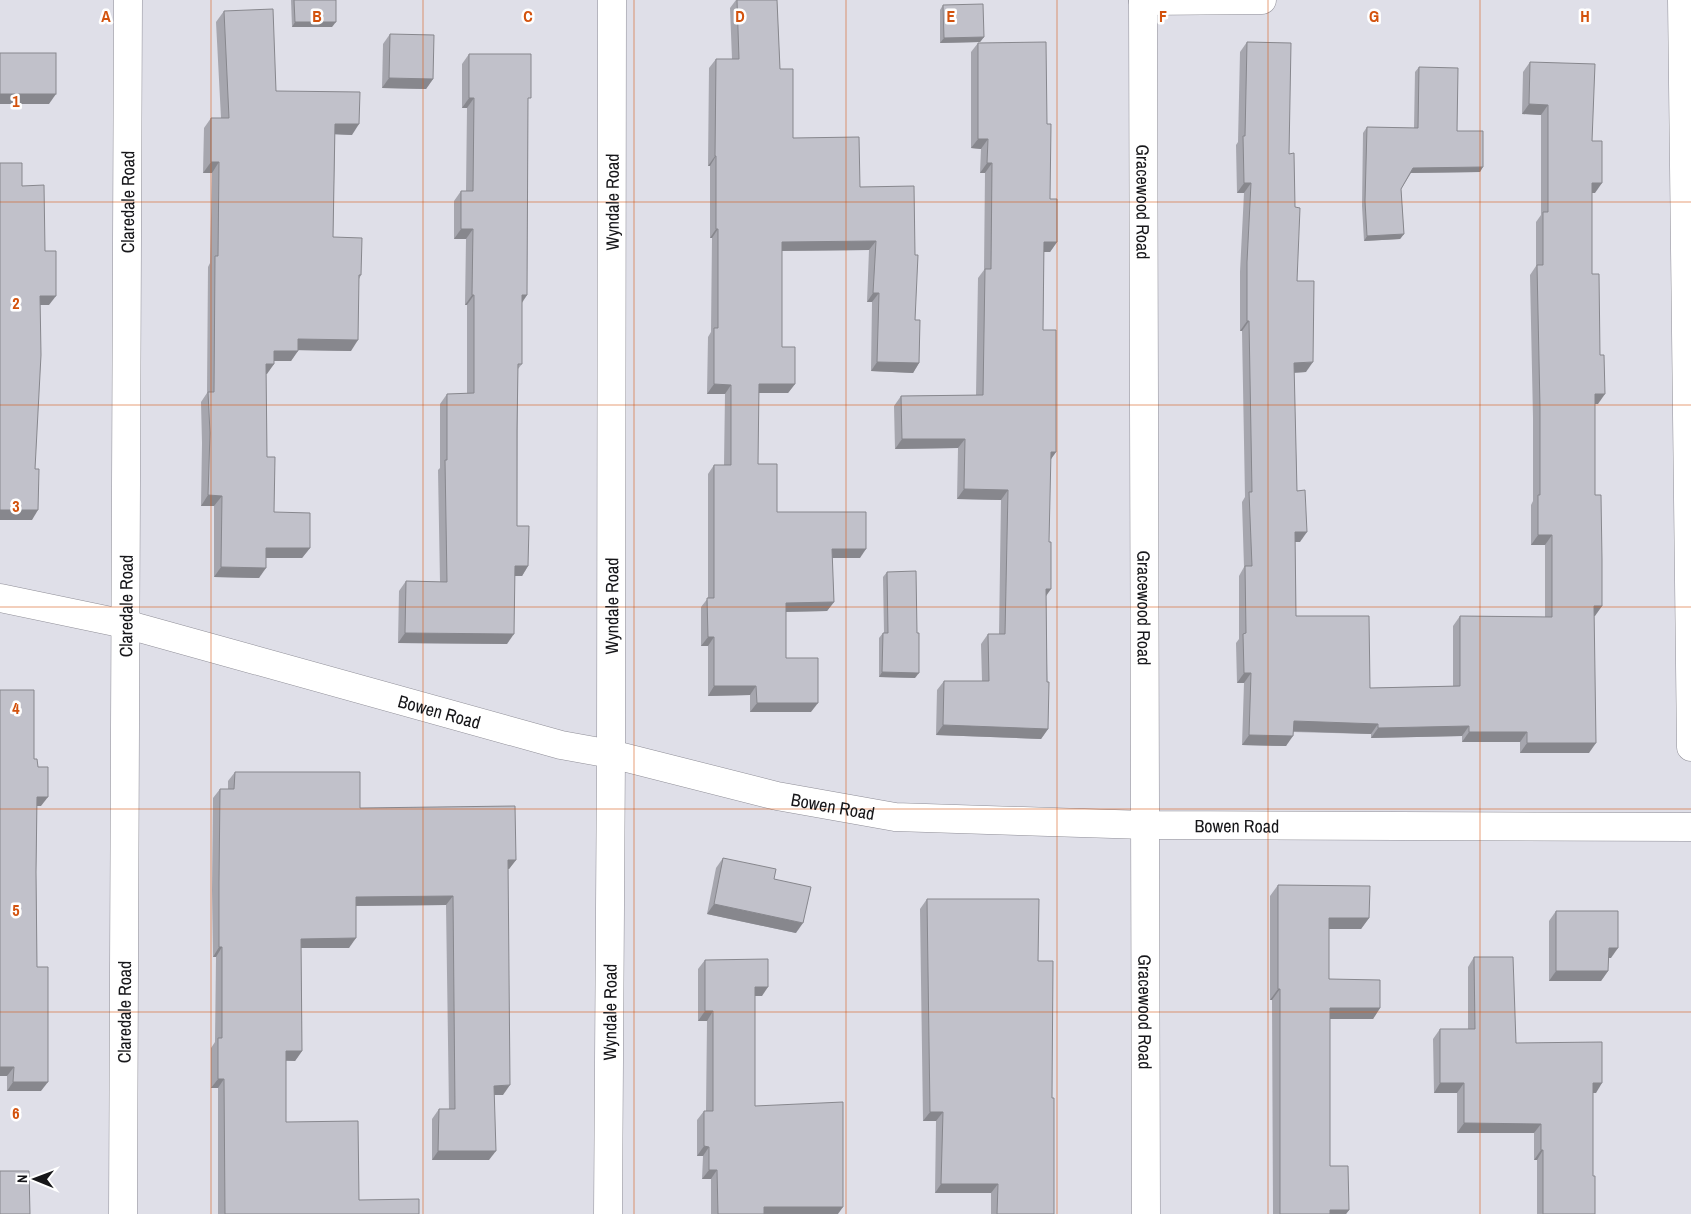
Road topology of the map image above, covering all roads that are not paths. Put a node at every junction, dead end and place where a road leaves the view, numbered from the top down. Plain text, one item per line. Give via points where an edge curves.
1 (128, 0) edge
2 (612, 0) edge
3 (1262, 0) edge
4 (1682, 0) edge
5 (1143, 1) edge
6 (0, 598) edge
7 (125, 624) junction
8 (1691, 747) edge
9 (611, 754) junction
10 (1145, 825) junction
11 (1691, 827) edge
12 (123, 1214) edge
13 (608, 1214) edge
14 (1146, 1214) edge

1 - 7 street, Claredale Road
2 - 9 street, Wyndale Road
3 - 5 street
4 - 8 street
5 - 10 street, Gracewood Road
6 - 7 street, Bowen Road
7 - 9 street, Bowen Road via 561,745
7 - 12 street, Claredale Road
9 - 10 street, Bowen Road via 778,796 895,817
9 - 13 street, Wyndale Road
10 - 11 street, Bowen Road
10 - 14 street, Gracewood Road

